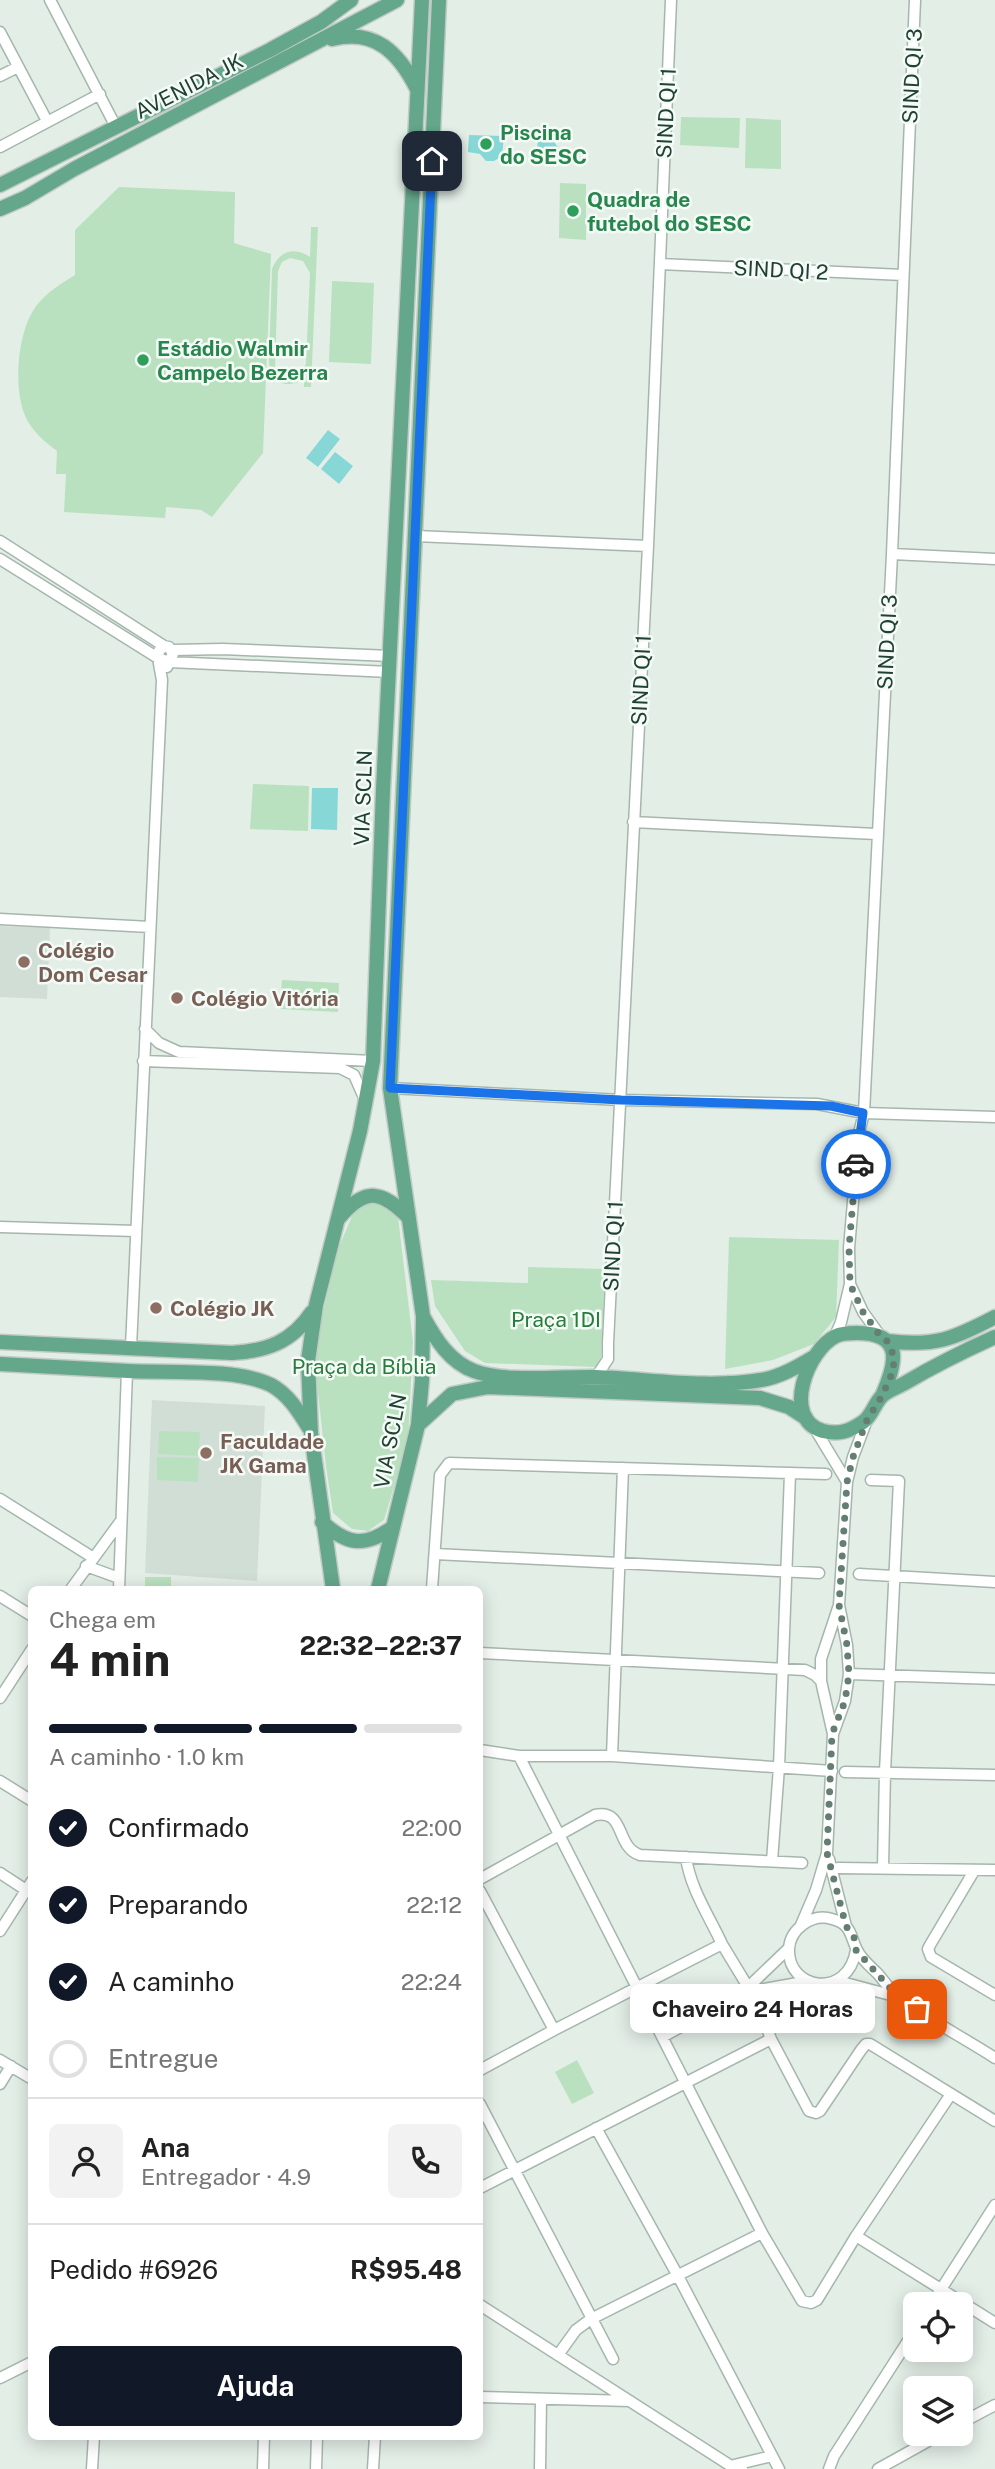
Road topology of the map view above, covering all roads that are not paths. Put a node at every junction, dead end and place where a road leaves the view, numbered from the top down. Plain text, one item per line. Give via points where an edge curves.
1 (50, 0) edge
2 (351, 0) edge
3 (397, 0) edge
4 (422, 0) edge
5 (439, 0) edge
6 (671, 0) edge
7 (915, 0) edge
8 (0, 32) edge
9 (311, 45) junction
10 (18, 67) junction
11 (0, 76) edge
12 (213, 78) junction
13 (191, 89) junction
14 (417, 89) junction
15 (222, 93) junction
16 (100, 94) junction
17 (200, 104) junction
18 (47, 121) junction
19 (116, 127) junction
20 (0, 147) edge
21 (6, 181) edge
22 (25, 198) junction
23 (0, 209) edge
24 (660, 264) junction
25 (903, 275) junction
26 (408, 284) junction
27 (426, 285) junction
28 (407, 315) junction
29 (425, 315) junction
30 (415, 536) junction
31 (0, 541) edge
32 (648, 546) junction
33 (892, 554) junction
34 (0, 559) edge
35 (995, 559) edge
36 (169, 648) junction
37 (278, 652) junction
38 (391, 656) junction
39 (164, 660) junction
40 (277, 668) junction
41 (390, 672) junction
42 (389, 696) junction
43 (407, 696) junction
44 (388, 719) junction
45 (406, 720) junction
46 (633, 822) junction
47 (876, 834) junction
48 (0, 919) edge
49 (150, 927) junction
50 (145, 1029) junction
51 (143, 1061) junction
52 (373, 1061) junction
53 (390, 1088) junction
54 (365, 1100) junction
55 (621, 1100) junction
56 (863, 1113) junction
57 (995, 1117) edge
58 (339, 1218) junction
59 (409, 1218) junction
60 (0, 1227) edge
61 (136, 1231) junction
62 (851, 1290) junction
63 (316, 1305) junction
64 (423, 1316) junction
65 (995, 1317) edge
66 (835, 1336) junction
67 (995, 1337) edge
68 (884, 1339) junction
69 (0, 1342) edge
70 (87, 1346) junction
71 (131, 1347) junction
72 (183, 1349) junction
73 (815, 1356) junction
74 (608, 1359) junction
75 (0, 1364) edge
76 (83, 1367) junction
77 (127, 1371) junction
78 (183, 1373) junction
79 (596, 1377) junction
80 (618, 1378) junction
81 (882, 1396) junction
82 (867, 1420) junction
83 (810, 1423) junction
84 (418, 1425) junction
85 (311, 1433) junction
86 (623, 1468) junction
87 (790, 1474) junction
88 (826, 1474) dead end
89 (871, 1480) dead end
90 (847, 1482) junction
91 (0, 1499) edge
92 (120, 1522) junction
93 (322, 1522) junction
94 (393, 1528) junction
95 (435, 1554) junction
96 (89, 1562) junction
97 (620, 1563) junction
98 (786, 1571) junction
99 (819, 1573) dead end
100 (859, 1574) dead end
101 (894, 1577) junction
102 (995, 1582) edge
103 (119, 1584) edge
104 (73, 1586) edge
105 (333, 1586) edge
106 (379, 1586) edge
107 (432, 1586) edge
108 (0, 1596) edge
109 (839, 1605) junction
110 (28, 1614) edge
111 (824, 1645) junction
112 (847, 1645) junction
113 (483, 1653) edge
114 (28, 1655) edge
115 (821, 1659) junction
116 (615, 1660) junction
117 (783, 1669) junction
118 (805, 1670) junction
119 (849, 1674) junction
120 (891, 1674) junction
121 (995, 1679) edge
122 (821, 1681) junction
123 (2, 1692) edge
124 (823, 1698) junction
125 (845, 1701) junction
126 (832, 1734) junction
127 (483, 1750) edge
128 (519, 1756) junction
129 (612, 1756) junction
130 (779, 1767) junction
131 (832, 1771) junction
132 (845, 1772) dead end
133 (885, 1772) junction
134 (995, 1775) edge
135 (0, 1781) edge
136 (28, 1798) edge
137 (558, 1836) junction
138 (827, 1853) junction
139 (686, 1857) junction
140 (772, 1861) junction
141 (802, 1863) dead end
142 (883, 1867) junction
143 (838, 1868) dead end
144 (995, 1870) edge
145 (974, 1871) junction
146 (0, 1874) edge
147 (483, 1876) edge
148 (28, 1885) edge
149 (28, 1887) edge
150 (483, 1897) edge
151 (801, 1925) junction
152 (846, 1926) junction
153 (0, 1931) edge
154 (722, 1944) junction
155 (789, 1948) junction
156 (856, 1950) junction
157 (838, 1981) junction
158 (809, 1982) junction
159 (636, 1986) junction
160 (746, 1991) junction
161 (995, 1995) edge
162 (898, 1997) junction
163 (758, 2005) dead end
164 (554, 2030) junction
165 (664, 2036) junction
166 (772, 2039) junction
167 (995, 2058) edge
168 (0, 2060) edge
169 (11, 2066) junction
170 (483, 2068) edge
171 (28, 2077) edge
172 (687, 2083) junction
173 (0, 2084) edge
174 (951, 2094) junction
175 (483, 2110) edge
176 (995, 2122) edge
177 (596, 2128) junction
178 (513, 2170) junction
179 (483, 2186) edge
180 (995, 2205) edge
181 (762, 2232) junction
182 (856, 2236) junction
183 (678, 2276) junction
184 (942, 2288) junction
185 (939, 2292) edge
186 (483, 2307) edge
187 (591, 2319) junction
188 (995, 2323) edge
189 (903, 2349) edge
190 (558, 2355) junction
191 (613, 2359) dead end
192 (28, 2363) edge
193 (0, 2378) edge
194 (483, 2397) edge
195 (541, 2399) junction
196 (630, 2401) junction
197 (995, 2404) edge
198 (973, 2416) edge
199 (94, 2440) edge
200 (264, 2440) edge
201 (317, 2440) edge
202 (375, 2440) edge
203 (919, 2446) edge
204 (772, 2456) junction
205 (736, 2468) edge
206 (92, 2469) edge
207 (263, 2469) edge
208 (316, 2469) edge
209 (373, 2469) edge
210 (540, 2469) edge
211 (779, 2469) edge
212 (829, 2469) edge
213 (878, 2469) edge

1 - 16 street
2 - 12 main road, AVENIDA JK via 321,22
3 - 9 main road, AVENIDA JK
4 - 14 main road, VIA SCLN
5 - 27 main road, VIA SCLN
6 - 24 street, SIND QI 1
7 - 25 street, SIND QI 3
8 - 10 street
9 - 14 main road via 348,35 370,39 398,58
9 - 15 main road, AVENIDA JK
10 - 11 street
10 - 18 street
12 - 13 main road, AVENIDA JK
12 - 15 main road
13 - 17 main road
13 - 19 main road, AVENIDA JK
14 - 26 main road, VIA SCLN
15 - 17 main road, AVENIDA JK
16 - 18 street
16 - 19 street
17 - 22 main road, AVENIDA JK
18 - 20 street
19 - 21 main road, AVENIDA JK
21 - 22 main road
22 - 23 main road, AVENIDA JK
24 - 25 street, SIND QI 2
24 - 32 street, SIND QI 1
25 - 33 street, SIND QI 3
26 - 27 main road
26 - 28 main road, VIA SCLN
27 - 29 main road, VIA SCLN
28 - 29 main road via 416,310
28 - 38 main road, VIA SCLN
29 - 30 main road, VIA SCLN
30 - 32 street
30 - 43 main road, VIA SCLN
31 - 36 street
32 - 46 street, SIND QI 1
33 - 35 street
33 - 47 street, SIND QI 3
34 - 39 street
36 - 37 street
36 - 39 street via 159,651
37 - 38 street
37 - 40 street via 281,662
38 - 41 main road, VIA SCLN
39 - 40 street
39 - 49 street
40 - 41 street
41 - 42 main road, VIA SCLN
42 - 43 main road via 396,700
42 - 44 main road, VIA SCLN
43 - 45 main road, VIA SCLN
44 - 45 main road via 398,716
44 - 52 main road, VIA SCLN
45 - 53 main road, VIA SCLN
46 - 47 street
46 - 55 street, SIND QI 1
47 - 56 street, SIND QI 3
48 - 49 street
49 - 50 street
50 - 51 street
50 - 52 street via 159,1043 179,1052
51 - 54 street via 340,1068 354,1075
51 - 61 street
52 - 54 main road, VIA SCLN
53 - 55 street
53 - 59 main road, VIA SCLN
54 - 58 main road, VIA SCLN
55 - 56 street via 817,1104
55 - 74 street, SIND QI 1
56 - 57 street
56 - 62 street, SIND QI 3 via 849,1248
58 - 59 main road via 348,1207 373,1196 392,1201
58 - 63 main road, VIA SCLN
59 - 64 main road, VIA SCLN
60 - 61 street
61 - 71 street
62 - 66 street
62 - 68 street
63 - 72 main road via 296,1332 273,1346 232,1353
63 - 85 main road, VIA SCLN via 308,1361
64 - 79 main road via 447,1353 474,1371 498,1376
64 - 84 main road, VIA SCLN
65 - 68 main road via 942,1341 911,1344
66 - 68 main road via 850,1333
66 - 73 main road
67 - 81 main road
68 - 81 main road via 892,1351 894,1369
69 - 70 main road
70 - 71 main road
70 - 76 main road via 72,1352 74,1362
71 - 72 main road
72 - 78 main road via 188,1358
73 - 80 main road via 763,1380 723,1384
73 - 83 main road via 800,1398
74 - 79 street
74 - 80 street
75 - 76 main road
76 - 77 main road
77 - 78 main road
77 - 92 street
78 - 85 main road via 257,1379 273,1386 298,1410
79 - 80 main road
81 - 82 main road
82 - 83 main road via 847,1432 831,1433
82 - 90 street
83 - 84 main road via 789,1407 760,1398 488,1387 452,1394
83 - 90 street
84 - 94 main road, VIA SCLN
85 - 93 main road, VIA SCLN
86 - 87 street
86 - 95 street via 449,1463 440,1475
86 - 97 street
87 - 88 street
87 - 98 street
89 - 101 street via 899,1481
90 - 109 street
91 - 96 street
92 - 96 street
92 - 103 street
93 - 94 main road via 351,1541 369,1541
93 - 105 main road, VIA SCLN
94 - 106 main road, VIA SCLN
95 - 97 street
95 - 107 street
96 - 103 street
96 - 104 street
97 - 98 street
97 - 116 street
98 - 99 street
98 - 117 street
100 - 101 street
101 - 102 street
101 - 120 street
108 - 110 street
109 - 111 street
109 - 112 street
111 - 112 street via 833,1641
111 - 115 street
112 - 119 street
113 - 116 street
114 - 123 street
115 - 118 street
115 - 122 street
116 - 117 street
116 - 129 street
117 - 118 street
117 - 130 street
118 - 122 street
119 - 120 street
119 - 125 street
120 - 121 street
120 - 133 street
122 - 124 street
124 - 125 street
124 - 126 street
125 - 126 street
126 - 131 street
127 - 128 street
128 - 129 street
128 - 137 street
129 - 130 street
130 - 131 street
130 - 140 street
131 - 138 street
132 - 133 street
133 - 134 street
133 - 142 street
135 - 136 street
137 - 139 street via 604,1813 612,1817 633,1853
137 - 147 street
137 - 159 street
138 - 151 street
138 - 152 street
139 - 140 street
139 - 154 street
140 - 141 street
142 - 143 street
142 - 145 street
144 - 145 street
145 - 161 street via 929,1953
146 - 148 street
149 - 153 street
150 - 164 street
151 - 152 street via 816,1918
151 - 155 street
152 - 156 street
154 - 159 street
154 - 160 street
155 - 158 street via 791,1962
155 - 160 street
156 - 157 street via 848,1973
156 - 162 street
157 - 158 street
157 - 162 street
158 - 160 street
159 - 164 street
159 - 165 street
160 - 165 street
162 - 167 street
163 - 166 street
164 - 170 street
165 - 172 street
166 - 172 street
166 - 174 street via 809,2111 820,2111 866,2045
168 - 169 street
169 - 171 street
169 - 173 street
172 - 177 street
172 - 181 street
174 - 176 street
174 - 182 street
175 - 178 street
177 - 178 street
177 - 183 street
178 - 179 street
178 - 187 street
180 - 184 street
181 - 182 street via 805,2303 820,2297
181 - 183 street
182 - 184 street
183 - 187 street
183 - 204 street
184 - 185 street
184 - 188 street
186 - 190 street
187 - 190 street via 576,2330
187 - 191 street
189 - 212 street
190 - 196 street
192 - 193 street
194 - 195 street
195 - 196 street
195 - 210 street
196 - 205 street
197 - 198 street
199 - 206 street
200 - 207 street
201 - 208 street
202 - 209 street
203 - 213 street
204 - 205 street
204 - 211 street

